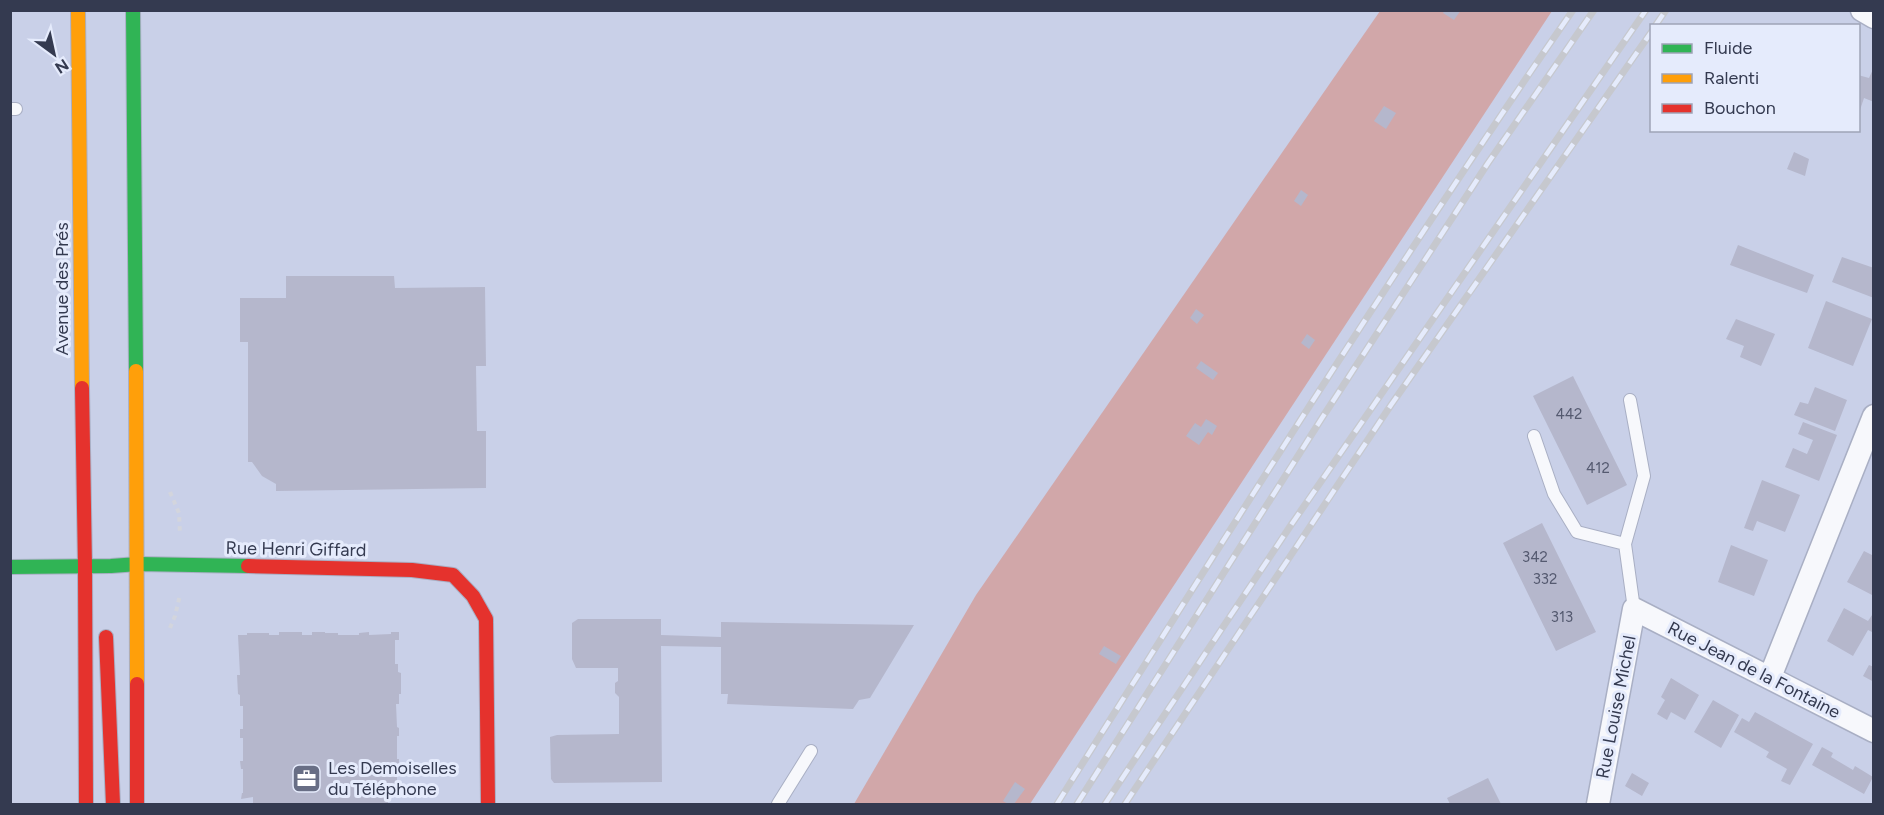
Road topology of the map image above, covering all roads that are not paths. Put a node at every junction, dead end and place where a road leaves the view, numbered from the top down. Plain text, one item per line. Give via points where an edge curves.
1 (78, 10) edge
2 (134, 10) edge
3 (1862, 10) edge
4 (1874, 17) edge
5 (80, 304) junction
6 (97, 330) dead end
7 (1630, 400) dead end
8 (1874, 416) edge
9 (1534, 436) dead end
10 (1625, 544) junction
11 (138, 564) junction
12 (10, 567) edge
13 (85, 567) junction
14 (1634, 609) junction
15 (106, 621) dead end
16 (1770, 677) junction
17 (1874, 731) edge
18 (811, 751) dead end
19 (86, 804) edge
20 (113, 804) edge
21 (137, 804) edge
22 (488, 804) edge
23 (778, 804) edge
24 (1598, 804) edge

1 - 5 main road, Avenue des Prés
2 - 11 main road
3 - 4 street
5 - 6 main road
5 - 13 main road, Avenue des Prés
7 - 10 lane via 1644,476
8 - 16 street
9 - 10 lane via 1554,494 1577,532
10 - 14 lane
11 - 13 main road
11 - 21 main road
11 - 22 main road, Rue Henri Giffard via 412,570 453,575 473,596 486,619
12 - 13 main road
13 - 19 main road, Avenue des Prés
14 - 16 street, Rue Jean de la Fontaine
14 - 24 street, Rue Louise Michel
15 - 20 main road
16 - 17 street, Rue Jean de la Fontaine
18 - 23 lane

